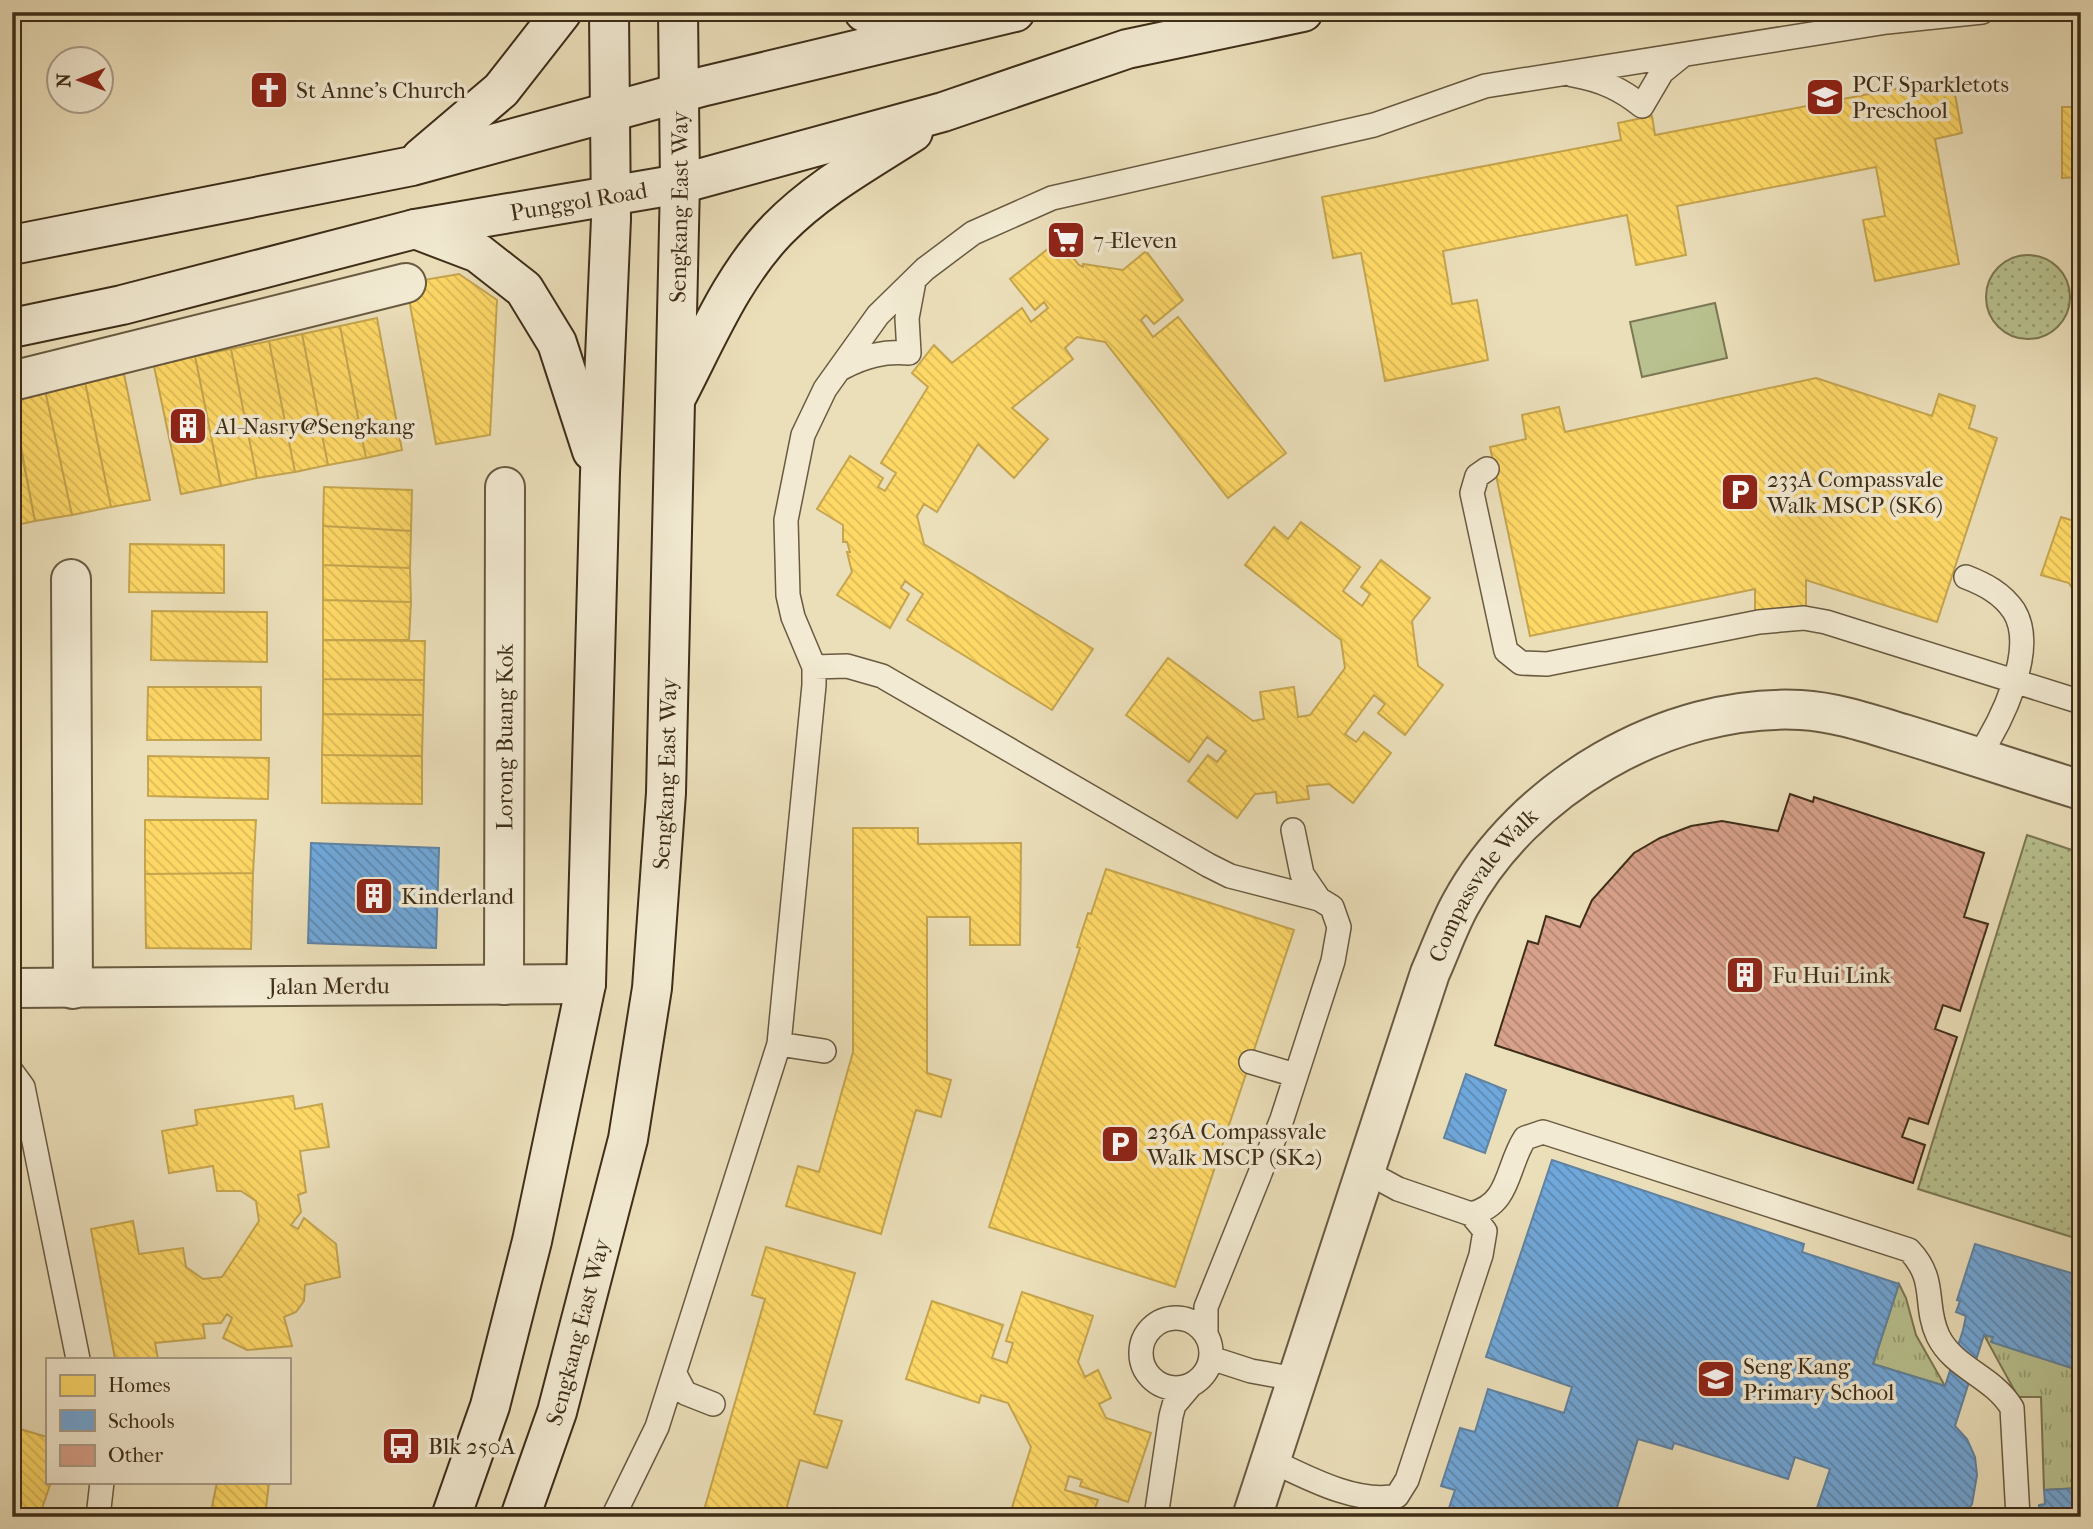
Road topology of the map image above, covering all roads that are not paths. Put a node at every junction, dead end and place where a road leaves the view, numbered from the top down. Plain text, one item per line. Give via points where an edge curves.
1 (562, 12) edge
2 (609, 12) edge
3 (678, 12) edge
4 (864, 12) edge
5 (1015, 12) edge
6 (1303, 12) edge
7 (1982, 12) edge
8 (922, 34) junction
9 (1687, 53) junction
10 (1560, 73) junction
11 (679, 93) junction
12 (943, 112) junction
13 (610, 114) junction
14 (412, 166) junction
15 (680, 184) junction
16 (611, 195) junction
17 (415, 229) junction
18 (12, 245) edge
19 (272, 266) junction
20 (914, 280) junction
21 (406, 283) dead end
22 (282, 314) junction
23 (12, 328) edge
24 (839, 370) junction
25 (12, 381) edge
26 (674, 402) junction
27 (1487, 469) dead end
28 (600, 473) junction
29 (505, 487) dead end
30 (1507, 571) dead end
31 (1966, 577) dead end
32 (71, 579) dead end
33 (1493, 593) junction
34 (814, 667) junction
35 (2013, 682) junction
36 (2081, 702) edge
37 (1978, 757) junction
38 (2081, 790) edge
39 (1293, 830) dead end
40 (1318, 899) junction
41 (586, 984) junction
42 (504, 985) junction
43 (12, 988) edge
44 (73, 989) junction
45 (779, 1044) junction
46 (824, 1051) dead end
47 (1251, 1062) dead end
48 (12, 1072) edge
49 (1295, 1075) junction
50 (1365, 1171) junction
51 (1471, 1214) junction
52 (1209, 1347) junction
53 (78, 1358) edge
54 (675, 1374) junction
55 (1296, 1379) junction
56 (1191, 1385) junction
57 (713, 1404) dead end
58 (1270, 1460) junction
59 (103, 1484) edge
60 (98, 1517) edge
61 (451, 1517) edge
62 (520, 1517) edge
63 (613, 1517) edge
64 (1156, 1517) edge
65 (1252, 1517) edge
66 (2018, 1517) edge

1 - 14 main road via 501,90
2 - 13 main road
3 - 11 main road, Sengkang East Way
4 - 8 main road
5 - 8 main road
6 - 12 main road, Punggol Road via 1127,49
7 - 9 lane
8 - 11 main road
9 - 10 lane
9 - 10 lane via 1661,72 1642,106 1623,91 1596,80
10 - 20 lane via 1485,86 1374,125 1052,198 973,233
11 - 13 main road
11 - 15 main road, Sengkang East Way
12 - 15 main road, Punggol Road
12 - 26 main road via 829,186 777,230 731,291
13 - 14 main road
13 - 16 main road
14 - 18 main road
15 - 16 main road, Punggol Road
15 - 26 main road, Sengkang East Way
16 - 17 main road, Punggol Road
16 - 28 main road
17 - 19 main road, Punggol Road
17 - 28 main road via 478,253 524,289 556,343
19 - 22 main road
19 - 23 main road, Punggol Road
20 - 24 lane via 878,316
20 - 24 lane via 907,318 909,353 871,355
21 - 22 main road
22 - 25 main road
24 - 34 lane via 803,435 786,520 788,595
26 - 62 main road, Sengkang East Way via 666,793 652,988 628,1139 557,1412
27 - 33 lane via 1477,476 1472,493
28 - 41 main road
29 - 42 main road, Lorong Buang Kok
30 - 33 lane
31 - 35 lane via 2000,595 2015,612 2021,655
32 - 44 main road
33 - 35 lane via 1506,650 1512,658 1532,665 1759,622 1804,618
34 - 40 lane via 847,666 882,677 1208,865 1230,876
34 - 45 lane
35 - 36 lane
35 - 37 lane via 2000,723
37 - 38 main road, Compassvale Walk
37 - 50 main road, Compassvale Walk via 1856,720 1802,710 1696,723 1644,739 1597,763 1512,835 1460,906 1430,973
39 - 40 lane via 1302,874
40 - 49 lane via 1332,907 1339,939
41 - 42 main road, Jalan Merdu
41 - 61 main road via 529,1254 490,1406
42 - 44 main road, Jalan Merdu
43 - 44 main road, Jalan Merdu
45 - 46 lane
45 - 54 lane
47 - 49 lane
48 - 53 lane via 23,1087
49 - 52 lane via 1282,1119 1206,1307
50 - 51 lane via 1398,1189
50 - 55 main road, Compassvale Walk
51 - 58 lane via 1485,1231 1485,1243 1407,1480 1397,1496 1377,1500
51 - 66 lane via 1503,1194 1519,1147 1525,1138 1543,1132 1909,1250 1929,1279 1937,1335 1961,1364 2003,1392 2012,1408
52 - 55 lane via 1251,1371
52 - 56 lane via 1200,1378
52 - 56 lane via 1199,1326 1178,1317 1156,1324 1142,1343 1143,1365 1158,1383 1180,1388
54 - 57 lane via 685,1393
54 - 63 lane via 657,1427
55 - 58 main road, Compassvale Walk
56 - 64 lane via 1171,1416
58 - 65 main road, Compassvale Walk
59 - 60 lane

